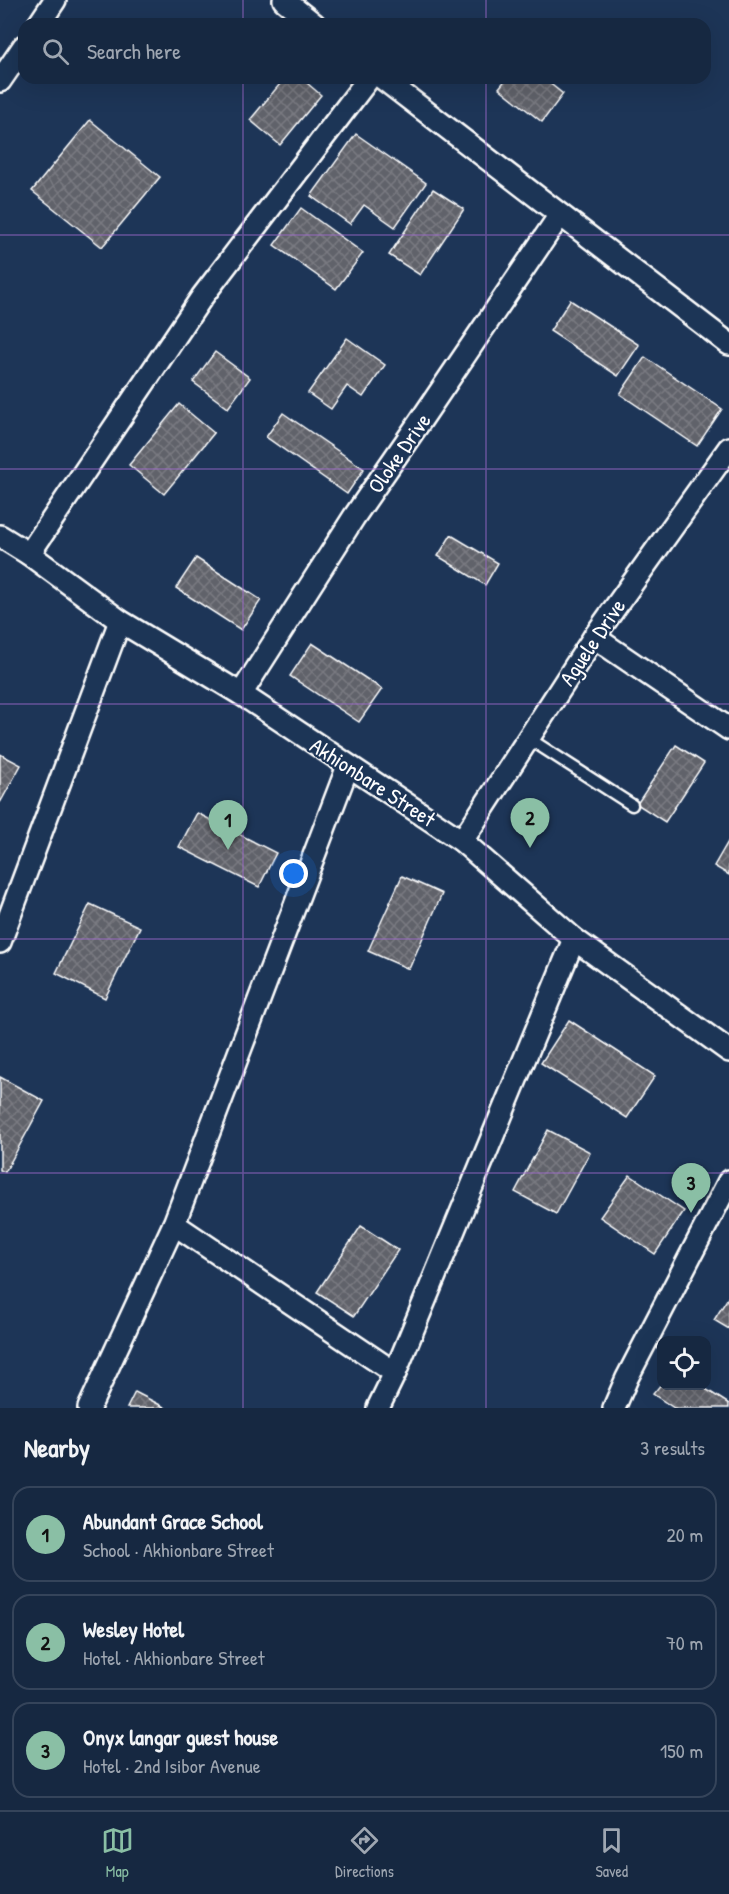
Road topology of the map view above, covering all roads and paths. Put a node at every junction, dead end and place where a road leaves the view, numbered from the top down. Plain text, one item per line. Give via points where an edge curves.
1 (55, 0) edge
2 (285, 0) edge
3 (43, 18) edge
4 (307, 18) edge
5 (18, 55) edge
6 (0, 81) edge
7 (364, 84) edge
8 (390, 84) edge
9 (560, 215) junction
10 (729, 344) edge
11 (729, 447) edge
12 (0, 536) edge
13 (29, 555) junction
14 (120, 621) junction
15 (594, 637) junction
16 (241, 694) junction
17 (729, 729) edge
18 (528, 738) junction
19 (348, 766) junction
20 (632, 805) dead end
21 (462, 841) junction
22 (574, 939) junction
23 (0, 942) edge
24 (729, 1051) edge
25 (729, 1181) edge
26 (174, 1224) junction
27 (395, 1373) junction
28 (89, 1408) edge
29 (378, 1408) edge
30 (614, 1408) edge

1 - 3 street
2 - 4 street
5 - 6 street
7 - 13 street via 202,297
8 - 9 street
9 - 10 street
9 - 16 street, Oloke Drive via 354,518
11 - 15 street, Aguele Drive
12 - 13 street, Akhionbare Street
13 - 14 street, Akhionbare Street
14 - 16 street, Akhionbare Street
14 - 23 street
15 - 17 street
15 - 18 street, Aguele Drive
16 - 19 street, Akhionbare Street
18 - 20 lane
18 - 21 street, Aguele Drive
19 - 21 street, Akhionbare Street
19 - 26 street
21 - 22 street, Akhionbare Street
22 - 24 street, Akhionbare Street
22 - 27 street
25 - 30 street
26 - 27 street
26 - 28 street
27 - 29 street

